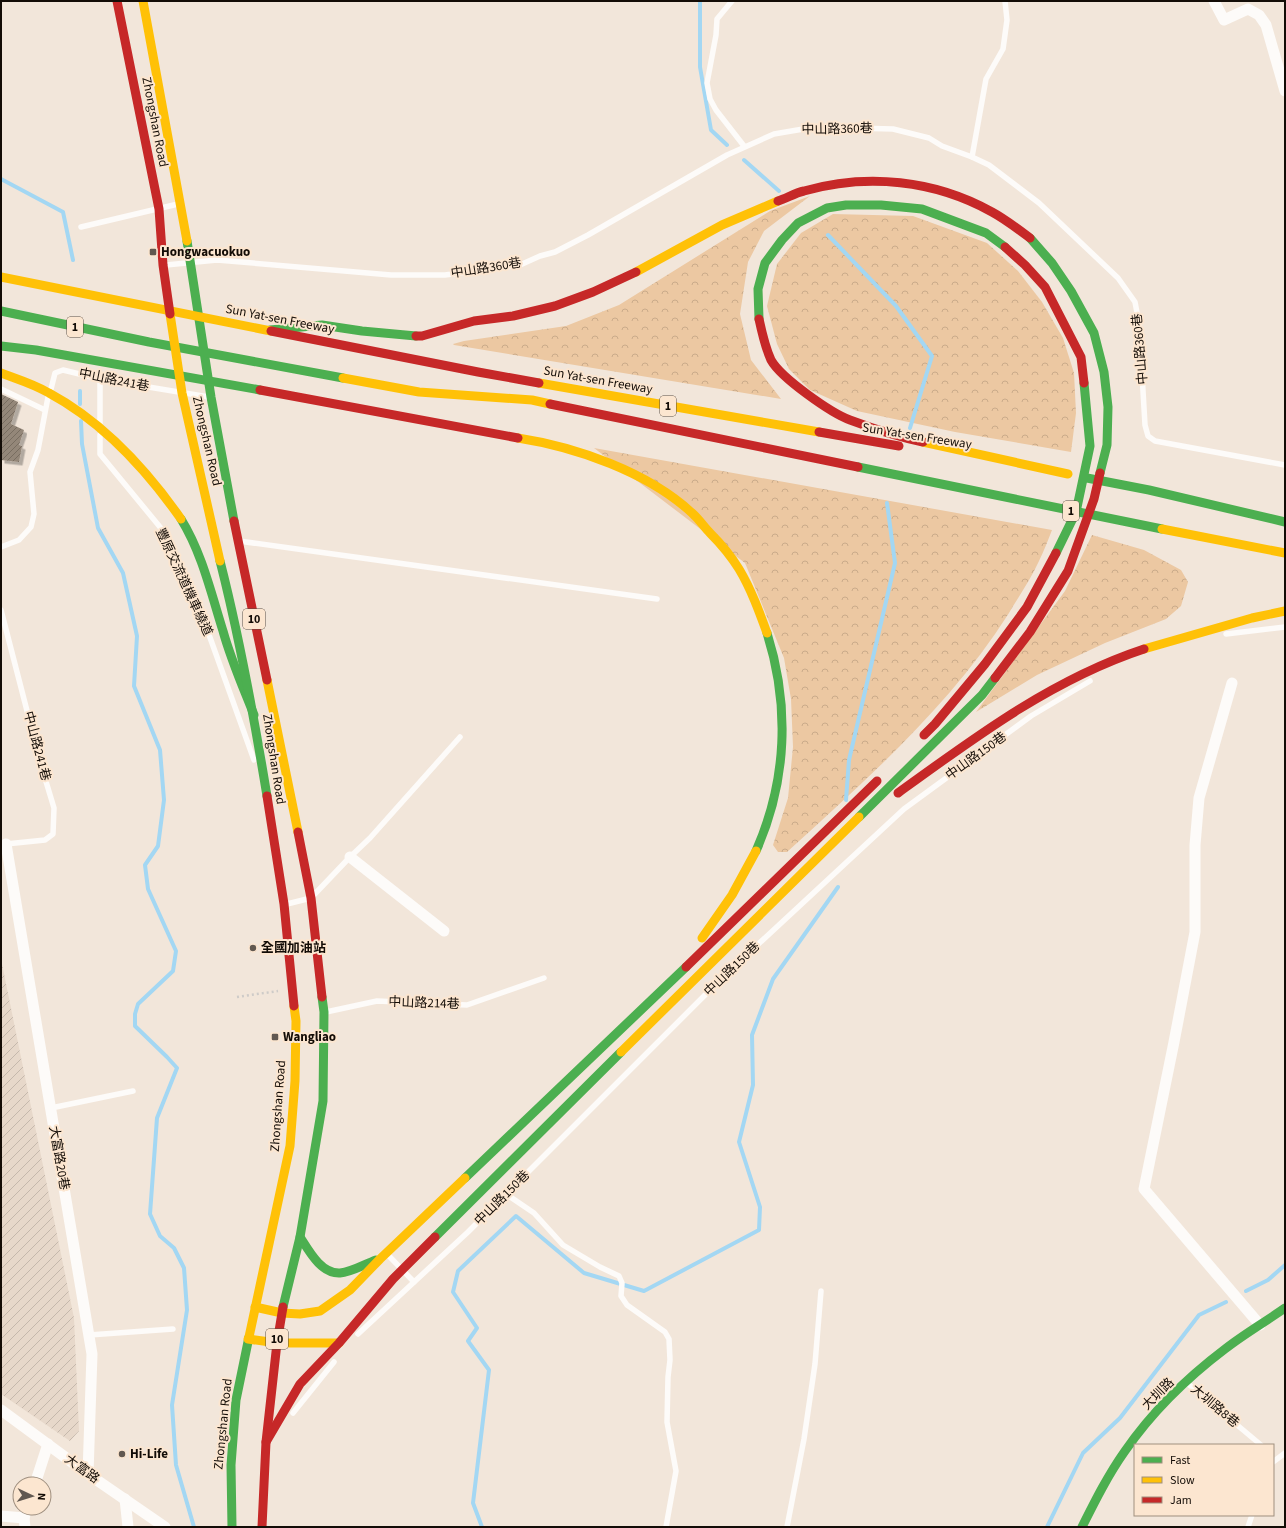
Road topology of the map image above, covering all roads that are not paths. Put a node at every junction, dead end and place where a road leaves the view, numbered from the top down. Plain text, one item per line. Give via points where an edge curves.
1 (117, 1) edge
2 (143, 1) edge
3 (732, 1) edge
4 (1005, 1) edge
5 (1214, 1) edge
6 (1285, 91) edge
7 (744, 146) junction
8 (972, 157) junction
9 (179, 204) junction
10 (159, 209) junction
11 (81, 227) dead end
12 (191, 263) junction
13 (163, 265) junction
14 (1, 277) edge
15 (1, 311) edge
16 (270, 330) junction
17 (1, 346) edge
18 (2, 374) edge
19 (100, 379) junction
20 (1, 389) edge
21 (182, 393) junction
22 (212, 397) junction
23 (45, 410) junction
24 (1285, 465) edge
25 (1068, 474) junction
26 (1285, 522) edge
27 (237, 540) junction
28 (1, 547) edge
29 (1285, 553) edge
30 (657, 598) dead end
31 (1, 610) edge
32 (1285, 611) edge
33 (1285, 627) edge
34 (1216, 636) dead end
35 (1209, 637) dead end
36 (1194, 642) dead end
37 (1098, 676) dead end
38 (1232, 683) dead end
39 (254, 715) junction
40 (460, 737) dead end
41 (918, 740) dead end
42 (884, 773) dead end
43 (266, 796) junction
44 (856, 821) junction
45 (6, 844) joint
46 (350, 857) junction
47 (311, 898) junction
48 (284, 904) junction
49 (444, 931) dead end
50 (544, 978) dead end
51 (653, 999) junction
52 (324, 1012) junction
53 (133, 1091) dead end
54 (51, 1108) junction
55 (506, 1194) junction
56 (300, 1238) junction
57 (383, 1256) junction
58 (402, 1270) junction
59 (414, 1282) junction
60 (821, 1291) dead end
61 (255, 1307) junction
62 (1285, 1308) edge
63 (282, 1313) junction
64 (1260, 1325) junction
65 (173, 1329) dead end
66 (89, 1335) junction
67 (355, 1337) dead end
68 (248, 1339) junction
69 (277, 1342) junction
70 (339, 1343) junction
71 (336, 1359) dead end
72 (1187, 1383) junction
73 (1, 1410) edge
74 (290, 1416) dead end
75 (285, 1421) dead end
76 (266, 1442) junction
77 (48, 1444) junction
78 (1260, 1444) edge
79 (1285, 1454) edge
80 (1274, 1459) edge
81 (88, 1474) junction
82 (38, 1476) edge
83 (125, 1498) junction
84 (1, 1516) edge
85 (1252, 1516) edge
86 (26, 1518) edge
87 (128, 1527) edge
88 (165, 1527) edge
89 (232, 1527) edge
90 (262, 1527) edge
91 (666, 1527) edge
92 (787, 1527) edge
93 (1082, 1527) edge
94 (1248, 1527) edge

1 - 10 main road, Zhongshan Road / 10
2 - 9 main road, Zhongshan Road / 10
3 - 7 lane via 717,19 707,83 712,105
4 - 8 lane via 1007,20 1003,49 986,79
5 - 6 street via 1224,20 1248,9 1259,15 1266,26
7 - 8 lane, 中山路360巷 via 774,134 816,127 893,129 928,138
7 - 12 lane, 中山路360巷 via 588,235 555,252 520,265 445,275 391,275 217,260
8 - 24 lane, 中山路360巷 via 989,165 1039,202 1118,278 1135,302 1148,436 1155,441
9 - 10 lane
9 - 12 main road, Zhongshan Road / 10
10 - 11 lane
10 - 13 main road, Zhongshan Road / 10
12 - 13 lane, 中山路360巷
12 - 22 main road, Zhongshan Road / 10
13 - 21 main road, Zhongshan Road / 10
14 - 16 main road, Sun Yat-sen Freeway / 1
15 - 29 main road, 1 via 149,342 420,392 532,400
16 - 25 main road, Sun Yat-sen Freeway / 1 via 485,374
16 - 44 main road via 322,325 422,336 474,321 513,316 555,306 630,275 729,222 804,191 847,182 902,182 939,189 993,212 1030,238 1052,263 1094,332 1104,372 1108,407 1107,446 1094,499 1068,571 1030,632 982,695
17 - 51 main road via 292,394 556,446 603,461 662,491 690,511 743,574 762,621 779,677 782,749 778,783 766,826 749,867 721,912
18 - 39 main road via 40,389 80,412 116,441 169,503 195,545
19 - 21 lane, 中山路241巷
19 - 23 lane, 中山路241巷 via 63,370 55,373
19 - 43 lane, 豐原交流道機車繞道 via 100,454 160,527 203,618
20 - 23 lane
21 - 22 lane, 中山路241巷
21 - 39 main road, Zhongshan Road / 10
22 - 27 main road, Zhongshan Road / 10
23 - 28 lane, 中山路241巷 via 38,450 30,472 34,514 31,528 19,540
25 - 26 main road, Sun Yat-sen Freeway / 1
25 - 41 main road via 914,440 849,420 812,398 792,382 772,361 764,342 759,319 758,289 765,264 782,240 798,223 827,208 846,205 922,209 948,218 986,233 1026,265 1045,287 1081,357 1090,446 1076,512 1026,607 985,664 935,724
27 - 30 lane
27 - 47 main road, Zhongshan Road / 10
31 - 45 lane, 中山路241巷 via 54,808 53,834 45,840
32 - 44 main road via 1163,642 1113,661 1064,684 971,739 871,813
33 - 34 lane
35 - 36 lane
37 - 55 lane, 中山路150巷 via 1031,716 904,809 725,975
38 - 64 street via 1198,798 1195,932 1144,1189
39 - 43 main road, Zhongshan Road / 10
40 - 46 lane
42 - 51 main road
43 - 48 main road, Zhongshan Road / 10
44 - 58 main road
45 - 54 street, 大富路20巷
46 - 47 lane
46 - 49 street
47 - 48 lane
47 - 52 main road, Zhongshan Road / 10
48 - 61 main road, Zhongshan Road / 10 via 296,1021 295,1080 290,1146
50 - 52 lane, 中山路214巷 via 466,1005 377,1001
51 - 57 main road
52 - 56 main road, Zhongshan Road / 10 via 323,1101
53 - 54 lane
54 - 66 street, 大富路20巷
55 - 59 lane, 中山路150巷
55 - 91 lane via 534,1213 563,1245 620,1276 621,1296 627,1304 665,1332 669,1339 666,1422 676,1471
56 - 57 main road via 313,1258 328,1271 340,1273
56 - 63 main road, Zhongshan Road / 10
57 - 58 lane
57 - 63 main road via 350,1290 320,1310 300,1314
58 - 59 lane
58 - 70 main road
59 - 67 lane, 中山路150巷
60 - 92 lane via 815,1364
61 - 63 main road
61 - 68 main road, Zhongshan Road / 10
62 - 64 main road, 大圳路
63 - 69 main road, Zhongshan Road / 10
64 - 72 main road, 大圳路 via 1225,1350
65 - 66 lane
66 - 81 street, 大富路20巷 via 92,1354
68 - 69 main road
68 - 89 main road, Zhongshan Road / 10 via 236,1400 231,1465
69 - 70 main road
69 - 76 main road, Zhongshan Road / 10
70 - 76 main road via 300,1384
71 - 74 lane
72 - 78 lane, 大圳路8巷
72 - 93 main road, 大圳路 via 1143,1427 1098,1494
73 - 77 street, 大富路
75 - 76 lane
76 - 90 main road, Zhongshan Road / 10
77 - 81 street, 大富路
77 - 82 street
79 - 80 lane
81 - 83 street, 大富路
83 - 87 street
83 - 88 street, 大富路
84 - 86 street
85 - 94 lane

